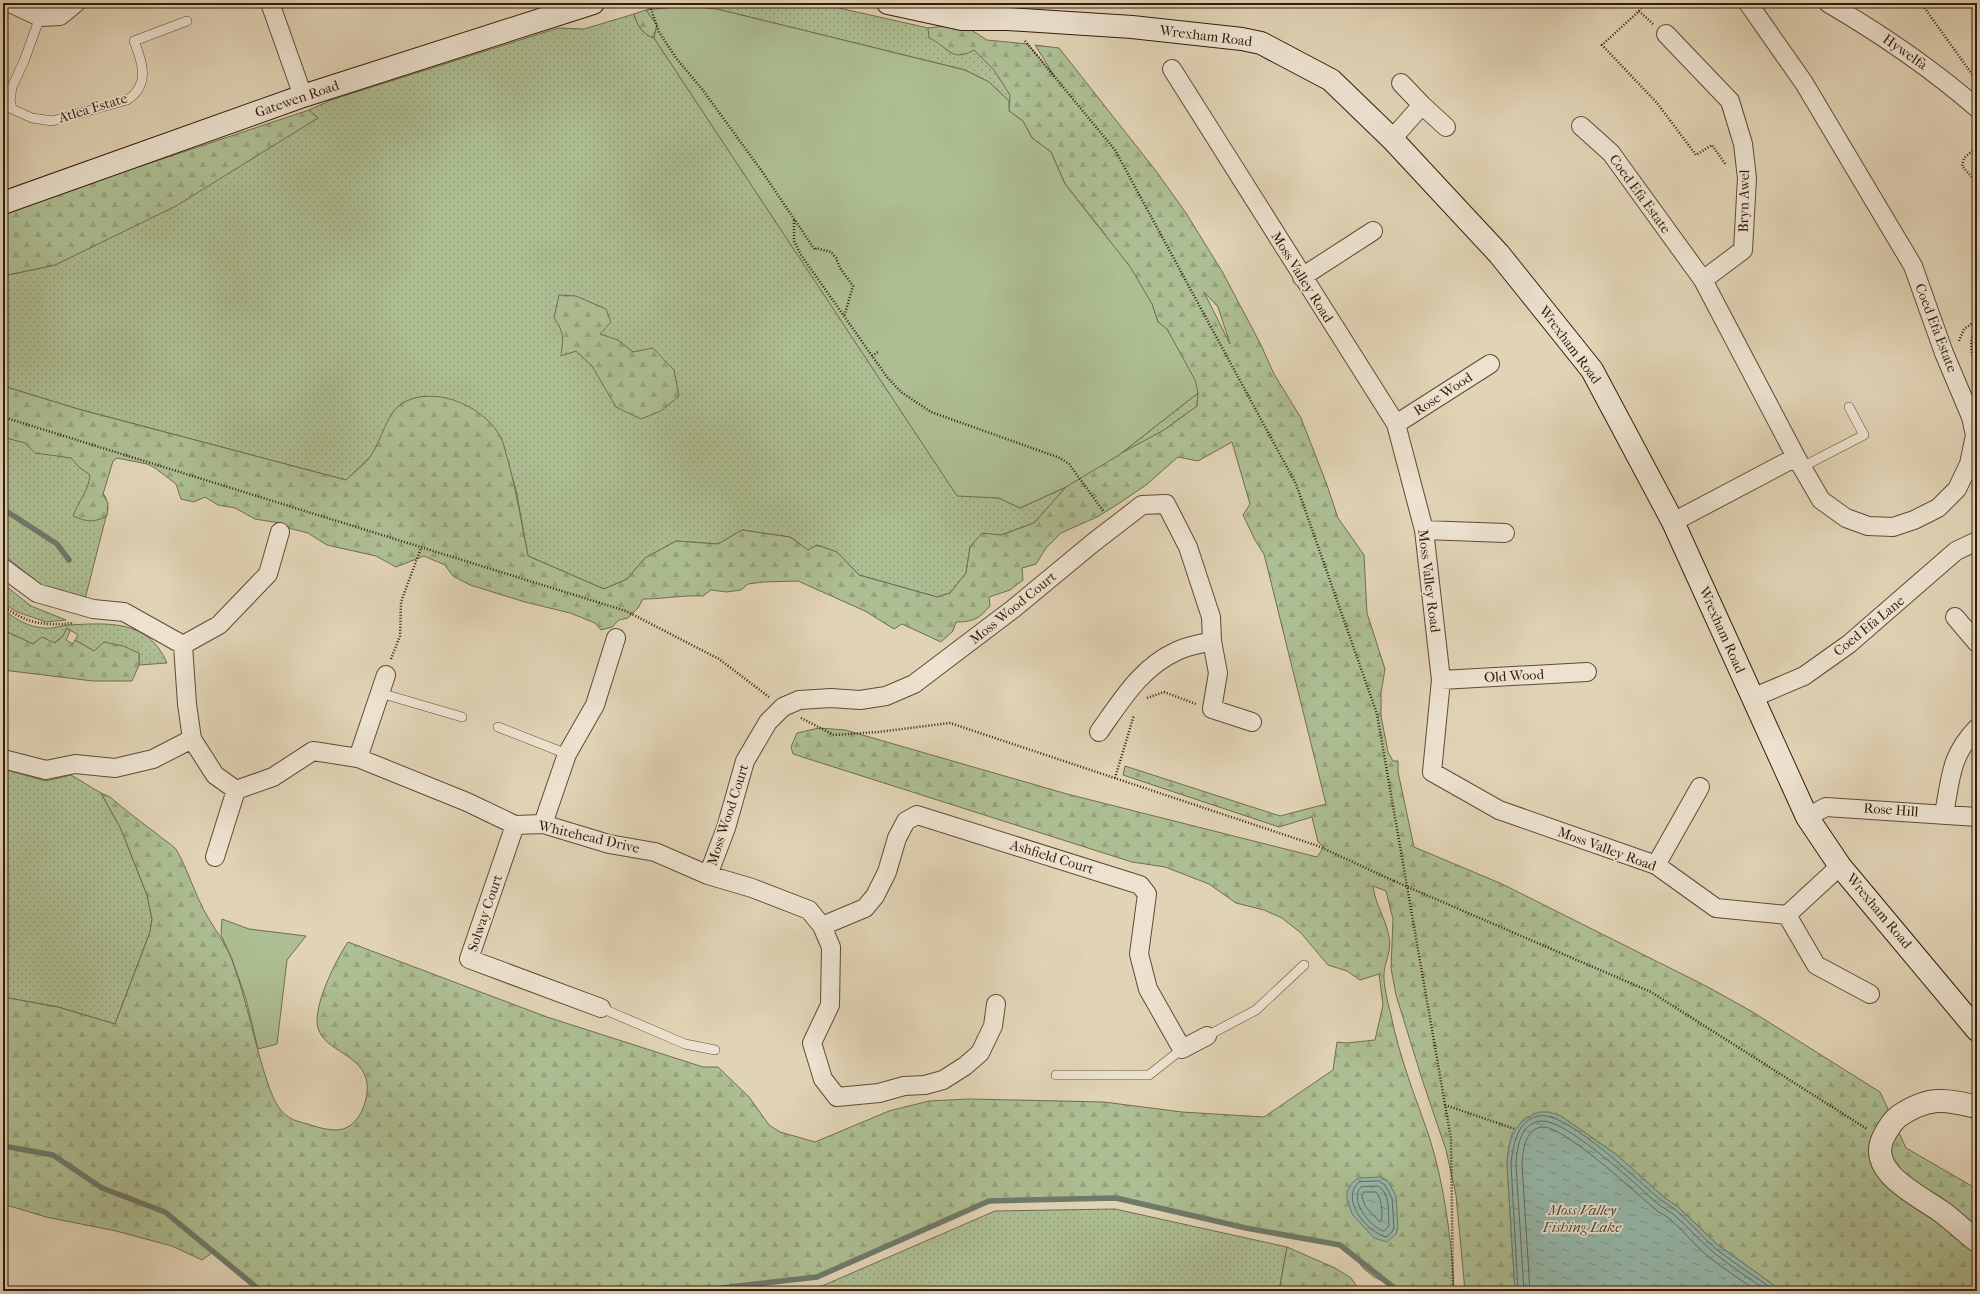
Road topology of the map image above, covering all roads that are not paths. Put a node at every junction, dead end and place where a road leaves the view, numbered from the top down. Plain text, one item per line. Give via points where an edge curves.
1 (10, 3) edge
2 (76, 3) edge
3 (270, 3) edge
4 (593, 3) edge
5 (1748, 3) edge
6 (1828, 3) edge
7 (895, 4) edge
8 (554, 8) edge
9 (40, 17) junction
10 (187, 21) dead end
11 (1666, 34) road end
12 (1172, 69) dead end
13 (1401, 83) dead end
14 (303, 96) junction
15 (3, 105) edge
16 (1422, 105) junction
17 (1977, 108) edge
18 (12, 109) junction
19 (1581, 126) dead end
20 (1446, 127) dead end
21 (1392, 139) junction
22 (3, 203) edge
23 (1373, 231) dead end
24 (1302, 277) junction
25 (1703, 280) junction
26 (1490, 364) dead end
27 (1849, 407) dead end
28 (1396, 424) junction
29 (1799, 462) junction
30 (1674, 522) junction
31 (1424, 530) junction
32 (280, 532) dead end
33 (1506, 533) dead end
34 (1977, 541) edge
35 (5, 573) edge
36 (1955, 617) dead end
37 (616, 638) dead end
38 (1212, 641) junction
39 (1977, 643) edge
40 (182, 645) junction
41 (1587, 672) dead end
42 (386, 675) road end
43 (1441, 680) junction
44 (380, 693) junction
45 (1752, 698) junction
46 (462, 717) dead end
47 (1252, 722) dead end
48 (498, 728) dead end
49 (1977, 728) edge
50 (1099, 732) dead end
51 (192, 739) junction
52 (567, 754) junction
53 (358, 758) junction
54 (3, 759) edge
55 (1700, 787) dead end
56 (236, 790) junction
57 (1944, 814) junction
58 (1807, 817) junction
59 (1977, 817) edge
60 (543, 824) junction
61 (515, 825) junction
62 (215, 857) dead end
63 (1656, 865) junction
64 (1840, 866) junction
65 (708, 875) junction
66 (1788, 915) junction
67 (822, 926) junction
68 (1304, 965) dead end
69 (1870, 994) dead end
70 (996, 1004) dead end
71 (601, 1008) joint
72 (1977, 1030) edge
73 (1207, 1036) joint
74 (715, 1050) dead end
75 (1182, 1050) junction
76 (1056, 1075) dead end
77 (1977, 1107) edge
78 (1977, 1241) edge

1 - 9 street
2 - 9 street via 60,16
3 - 14 street
4 - 8 main road, Gatewen Road
5 - 29 street, Coed Efa Estate via 1804,83 1913,266 1944,353 1971,417 1975,435 1969,464 1957,489 1938,508 1914,520 1893,526 1868,526 1846,518 1821,500
6 - 17 street, Hywelfa via 1899,47 1949,83
7 - 21 main road, Wrexham Road via 962,19 1008,19 1132,27 1261,43 1330,80
8 - 14 main road, Gatewen Road
9 - 18 lane via 12,87
10 - 18 lane, Atlea Estate via 134,41 143,64 141,86 136,94 127,100 52,121 32,118
11 - 25 street, Bryn Awel via 1730,101 1743,144 1747,178 1743,250
12 - 24 street, Moss Valley Road
13 - 16 street
14 - 22 main road, Gatewen Road
15 - 18 lane, Atlea Estate
16 - 20 street
16 - 21 street
19 - 25 street, Coed Efa Estate via 1611,153
21 - 30 main road, Wrexham Road via 1499,254 1592,370
23 - 24 street
24 - 28 street, Moss Valley Road
25 - 29 street, Coed Efa Estate
26 - 28 street, Rose Wood
27 - 29 lane via 1864,436
28 - 31 street, Moss Valley Road
29 - 30 street
30 - 45 main road, Wrexham Road
31 - 33 street
31 - 43 street, Moss Valley Road
32 - 40 street via 268,574 219,625
34 - 45 street, Coed Efa Lane via 1956,551 1849,644 1804,676
35 - 40 street via 37,594 93,609 124,612
36 - 39 street
37 - 52 street via 595,705
38 - 47 street, Moss Wood Court via 1218,673 1212,710
38 - 50 street via 1177,650 1153,665 1135,682
38 - 65 street, Moss Wood Court via 1212,618 1188,547 1166,504 1142,505 1013,609 914,684 886,696 860,700 799,700 783,707 768,722 745,761 726,828
40 - 51 street
41 - 43 street, Old Wood
42 - 44 street
43 - 63 street, Moss Valley Road via 1432,772 1498,810
44 - 46 lane
44 - 53 street
45 - 58 main road, Wrexham Road
48 - 52 lane
49 - 57 street via 1963,743 1952,767
51 - 54 street via 153,760 115,768 75,764 46,770
51 - 56 street via 215,775
52 - 60 street
53 - 56 street, Whitehead Drive via 313,751 273,777
53 - 61 street, Whitehead Drive
55 - 63 street
56 - 62 street
57 - 58 street, Rose Hill via 1826,807
57 - 59 street, Rose Hill
58 - 64 main road, Wrexham Road
60 - 61 street, Whitehead Drive
60 - 65 street, Whitehead Drive via 609,844 655,852
61 - 71 street, Solway Court via 469,959
63 - 66 street, Moss Valley Road via 1716,908
64 - 66 street
64 - 72 main road, Wrexham Road
65 - 67 street, Whitehead Drive via 752,888 809,910
66 - 69 street via 1816,965
67 - 70 street, Whitehead Drive via 832,947 830,1005 812,1043 823,1079 837,1097 879,1093 943,1080 980,1053 993,1026
67 - 75 street, Ashfield Court via 865,908 875,896 887,872 897,838 906,821 917,815 1140,885 1147,894 1139,954 1148,989
68 - 73 lane via 1256,1010
71 - 74 lane via 685,1044
73 - 75 street
75 - 76 lane via 1149,1076
77 - 78 main road via 1935,1100 1914,1107 1897,1117 1880,1145 1882,1161 1898,1183 1943,1213

